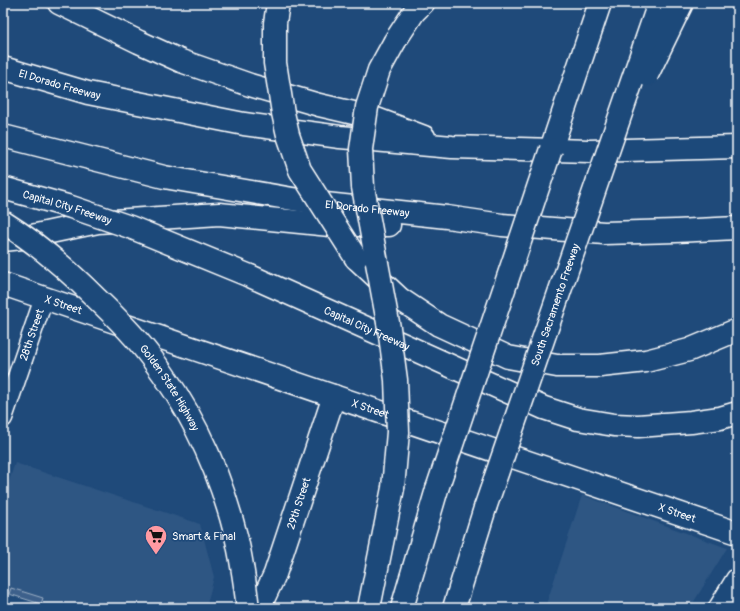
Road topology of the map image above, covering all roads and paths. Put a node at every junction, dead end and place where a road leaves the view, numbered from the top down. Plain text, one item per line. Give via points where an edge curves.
1 (59, 3) edge
2 (278, 3) edge
3 (423, 3) edge
4 (585, 3) edge
5 (600, 3) edge
6 (660, 3) edge
7 (682, 3) edge
8 (3, 68) edge
9 (3, 136) edge
10 (452, 147) junction
11 (737, 147) edge
12 (550, 149) junction
13 (605, 161) junction
14 (3, 188) edge
15 (3, 222) edge
16 (502, 225) junction
17 (737, 228) edge
18 (3, 240) edge
19 (3, 284) edge
20 (44, 298) junction
21 (737, 330) edge
22 (334, 396) junction
23 (737, 414) edge
24 (3, 418) edge
25 (737, 533) edge
26 (248, 608) edge
27 (259, 608) edge
28 (369, 608) edge
29 (402, 608) edge
30 (454, 608) edge

1 - 10 main road via 181,61 257,87 371,118
2 - 21 main road, bridge via 275,63 288,135 300,170 356,258 400,299 439,325 508,357 557,366 600,366 646,361 689,350
3 - 28 main road, bridge via 395,41 380,70 367,107 362,149 363,187 396,380 398,432 393,488
4 - 12 main road
5 - 12 main road
6 - 13 main road, South Sacramento Freeway, bridge
7 - 13 main road, bridge
8 - 10 main road, El Dorado Freeway via 88,93 244,124 340,137
9 - 16 main road, El Dorado Freeway via 164,177 316,203
10 - 11 main road, El Dorado Freeway via 589,151
12 - 29 main road, bridge via 437,489
13 - 30 main road, South Sacramento Freeway, bridge via 485,508
14 - 23 main road, Capital City Freeway, bridge via 130,227 250,276 544,408 578,419 638,426 691,422
15 - 26 main road, Golden State Highway, bridge via 23,234 77,278 124,325 173,389 194,425 225,498 237,537
16 - 17 main road, El Dorado Freeway via 604,233
16 - 18 main road via 330,225 220,214 98,222
19 - 20 main road, X Street
20 - 22 main road, X Street
20 - 24 street, 28th Street
22 - 25 main road, X Street
22 - 27 main road, 29th Street via 275,574

